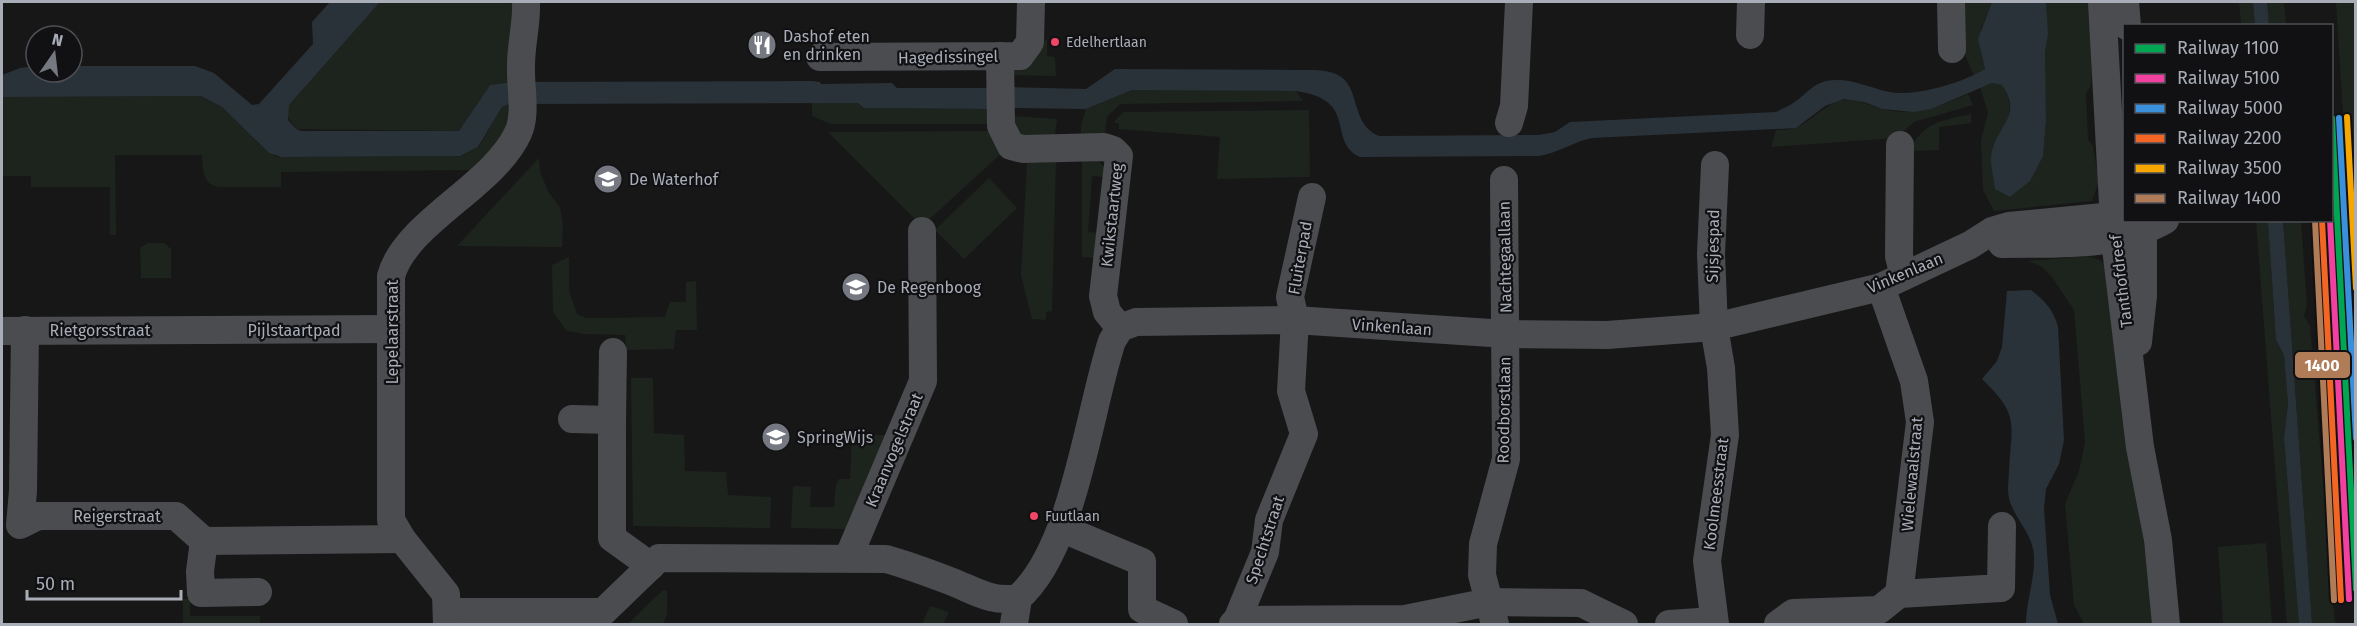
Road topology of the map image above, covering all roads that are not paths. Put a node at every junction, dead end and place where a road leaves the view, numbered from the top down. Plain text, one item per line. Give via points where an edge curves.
1 (526, 2) edge
2 (1031, 2) edge
3 (1518, 2) edge
4 (1751, 2) edge
5 (1951, 2) edge
6 (2102, 2) edge
7 (2125, 2) edge
8 (2127, 24) edge
9 (1750, 35) dead end
10 (1952, 49) dead end
11 (819, 57) dead end
12 (1000, 64) junction
13 (1509, 123) dead end
14 (1900, 145) dead end
15 (2123, 148) edge
16 (1715, 165) dead end
17 (1504, 180) dead end
18 (1312, 197) dead end
19 (2134, 224) edge
20 (922, 231) dead end
21 (1893, 282) junction
22 (1295, 320) junction
23 (1713, 327) junction
24 (1120, 328) junction
25 (390, 329) junction
26 (13, 330) edge
27 (199, 330) joint
28 (1506, 334) junction
29 (613, 351) dead end
30 (572, 419) dead end
31 (612, 420) junction
32 (11, 525) edge
33 (2002, 526) dead end
34 (1063, 529) junction
35 (402, 539) junction
36 (204, 541) junction
37 (848, 558) junction
38 (651, 566) junction
39 (258, 592) dead end
40 (1899, 594) junction
41 (1016, 611) edge
42 (1492, 613) edge
43 (447, 618) edge
44 (1235, 622) edge
45 (1174, 624) edge
46 (1624, 624) edge
47 (1670, 624) edge
48 (1705, 624) edge
49 (1715, 624) edge
50 (1778, 624) edge
51 (2166, 624) edge

1 - 25 street, Lepelaarstraat via 519,131 511,146 394,263
2 - 12 street, Hagedissingel via 1030,42 1020,56
3 - 13 street via 1514,106
4 - 9 street
5 - 10 street
6 - 15 street, Tanthofdreef
7 - 8 street
11 - 12 street, Hagedissingel
12 - 24 street, Kwikstaartweg via 1001,119 1011,146 1104,147 1119,156 1103,296 1107,312
14 - 21 street, Wielewaalstraat via 1899,256
16 - 23 street, Sijsjespad
17 - 28 street, Nachtegaallaan
18 - 22 street, Fluiterpad via 1290,297
19 - 21 street, Vinkenlaan via 2008,226
19 - 51 street, Tanthofdreef via 2143,296 2134,380
20 - 37 street, Kraanvogelstraat via 923,381
21 - 23 street, Vinkenlaan
21 - 40 street, Wielewaalstraat via 1920,422
22 - 24 street, Vinkenlaan via 1173,320 1136,322
22 - 28 street, Vinkenlaan
22 - 44 street, Spechtstraat via 1291,391 1304,434 1269,520 1265,552
23 - 28 street, Vinkenlaan via 1606,335
23 - 49 street, Koolmeesstraat via 1721,368 1725,435 1707,561
24 - 34 street via 1099,383
25 - 27 street, Pijlstaartpad
25 - 35 street, Lepelaarstraat via 391,520
26 - 27 street, Rietgorsstraat
26 - 32 street, Reigerstraat via 23,491
28 - 42 street, Roodborstlaan via 1506,459 1483,544 1482,575
29 - 31 street
30 - 31 street
31 - 38 street via 612,537
32 - 36 street, Reigerstraat via 38,516 176,516
33 - 40 street via 2001,588
34 - 41 street
34 - 45 street via 1142,562 1142,609
35 - 36 street
35 - 43 street, Lepelaarstraat via 446,594
36 - 39 street via 201,593
37 - 38 street via 658,558
37 - 41 street via 886,559 997,600
38 - 43 street via 603,612
40 - 50 street via 1879,610 1793,613
42 - 44 street
42 - 46 street via 1581,603
47 - 48 street

